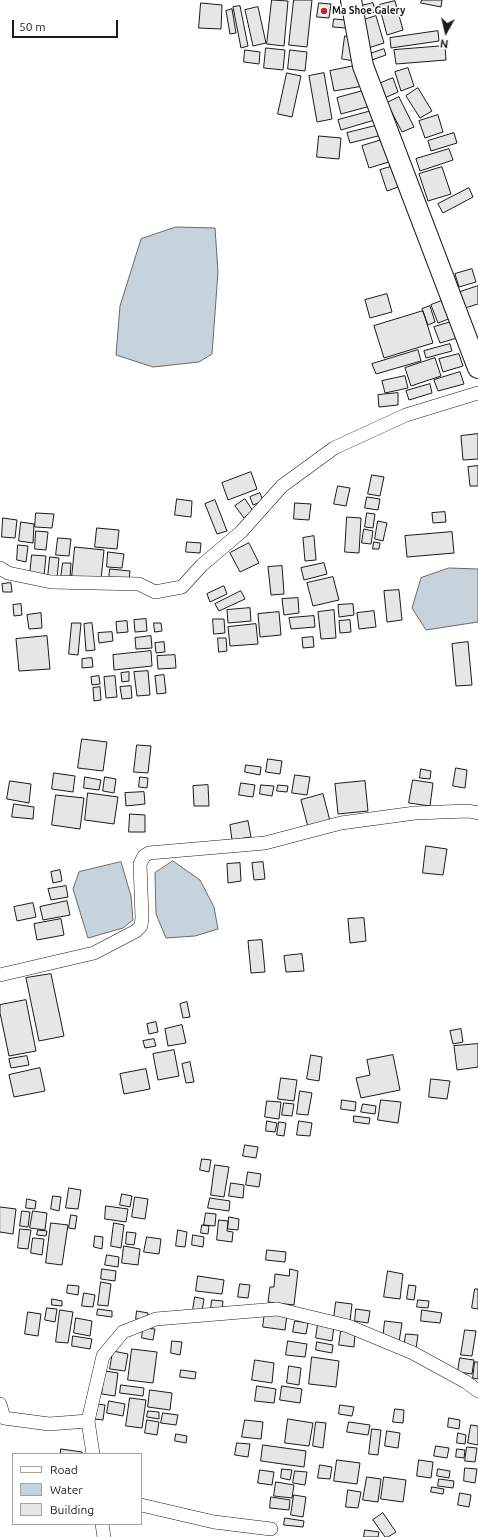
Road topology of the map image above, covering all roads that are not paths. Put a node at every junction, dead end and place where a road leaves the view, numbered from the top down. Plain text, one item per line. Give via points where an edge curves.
1 (352, 0) edge
2 (478, 368) edge
3 (478, 393) edge
4 (0, 568) edge
5 (478, 812) edge
6 (0, 975) edge
7 (478, 1391) edge
8 (0, 1404) edge
9 (88, 1421) junction
10 (93, 1453) edge
11 (142, 1505) edge
12 (102, 1525) edge
13 (271, 1529) dead end
14 (104, 1537) edge

1 - 2 main road via 363,66
3 - 4 street via 406,415 334,448 282,486 241,532 202,565 182,587 155,592 139,584 51,582 8,573
5 - 6 street via 415,813 341,823 265,843 149,853 140,864 142,922 136,931 94,953
7 - 9 street via 413,1353 348,1326 278,1309 156,1319 123,1332 103,1356
8 - 9 street via 4,1418 49,1424
9 - 10 street
11 - 13 street via 214,1522
12 - 14 street

